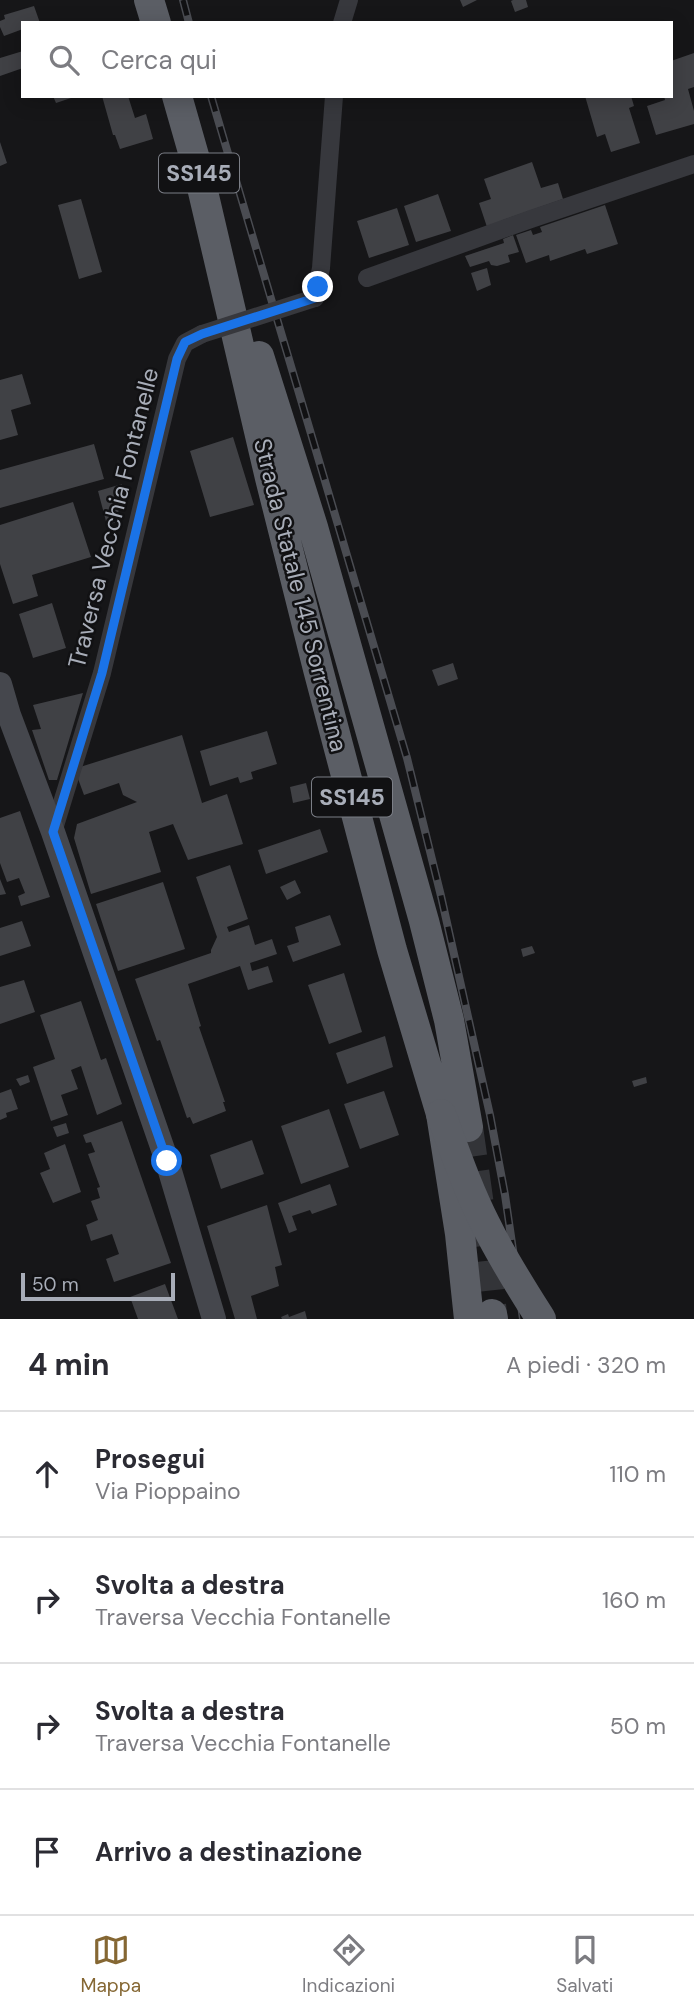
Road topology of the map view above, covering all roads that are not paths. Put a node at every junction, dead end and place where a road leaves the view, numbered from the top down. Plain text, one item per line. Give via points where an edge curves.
1 (149, 0) edge
2 (349, 0) edge
3 (155, 21) edge
4 (343, 21) edge
5 (178, 98) edge
6 (334, 98) edge
7 (694, 164) edge
8 (218, 251) junction
9 (367, 278) dead end
10 (0, 684) edge
11 (5, 716) edge
12 (53, 832) junction
13 (441, 1114) junction
14 (468, 1127) tunnel mouth
15 (485, 1317) edge
16 (214, 1319) edge
17 (541, 1319) edge

1 - 3 highway
2 - 4 street
5 - 8 highway, Strada Statale 145 Sorrentina / SS145
6 - 12 street, Traversa Vecchia Fontanelle, bridge via 315,298 185,342 177,359 102,673
7 - 9 street
8 - 13 highway, Strada Statale 145 Sorrentina / SS145 via 270,478 392,950
8 - 14 highway via 264,367 345,639 436,966
10 - 11 main road
11 - 12 main road
12 - 16 main road via 167,1161
13 - 15 highway, bridge via 460,1234
13 - 17 highway, Strada Statale 145 Sorrentina / SS145, bridge via 486,1226

